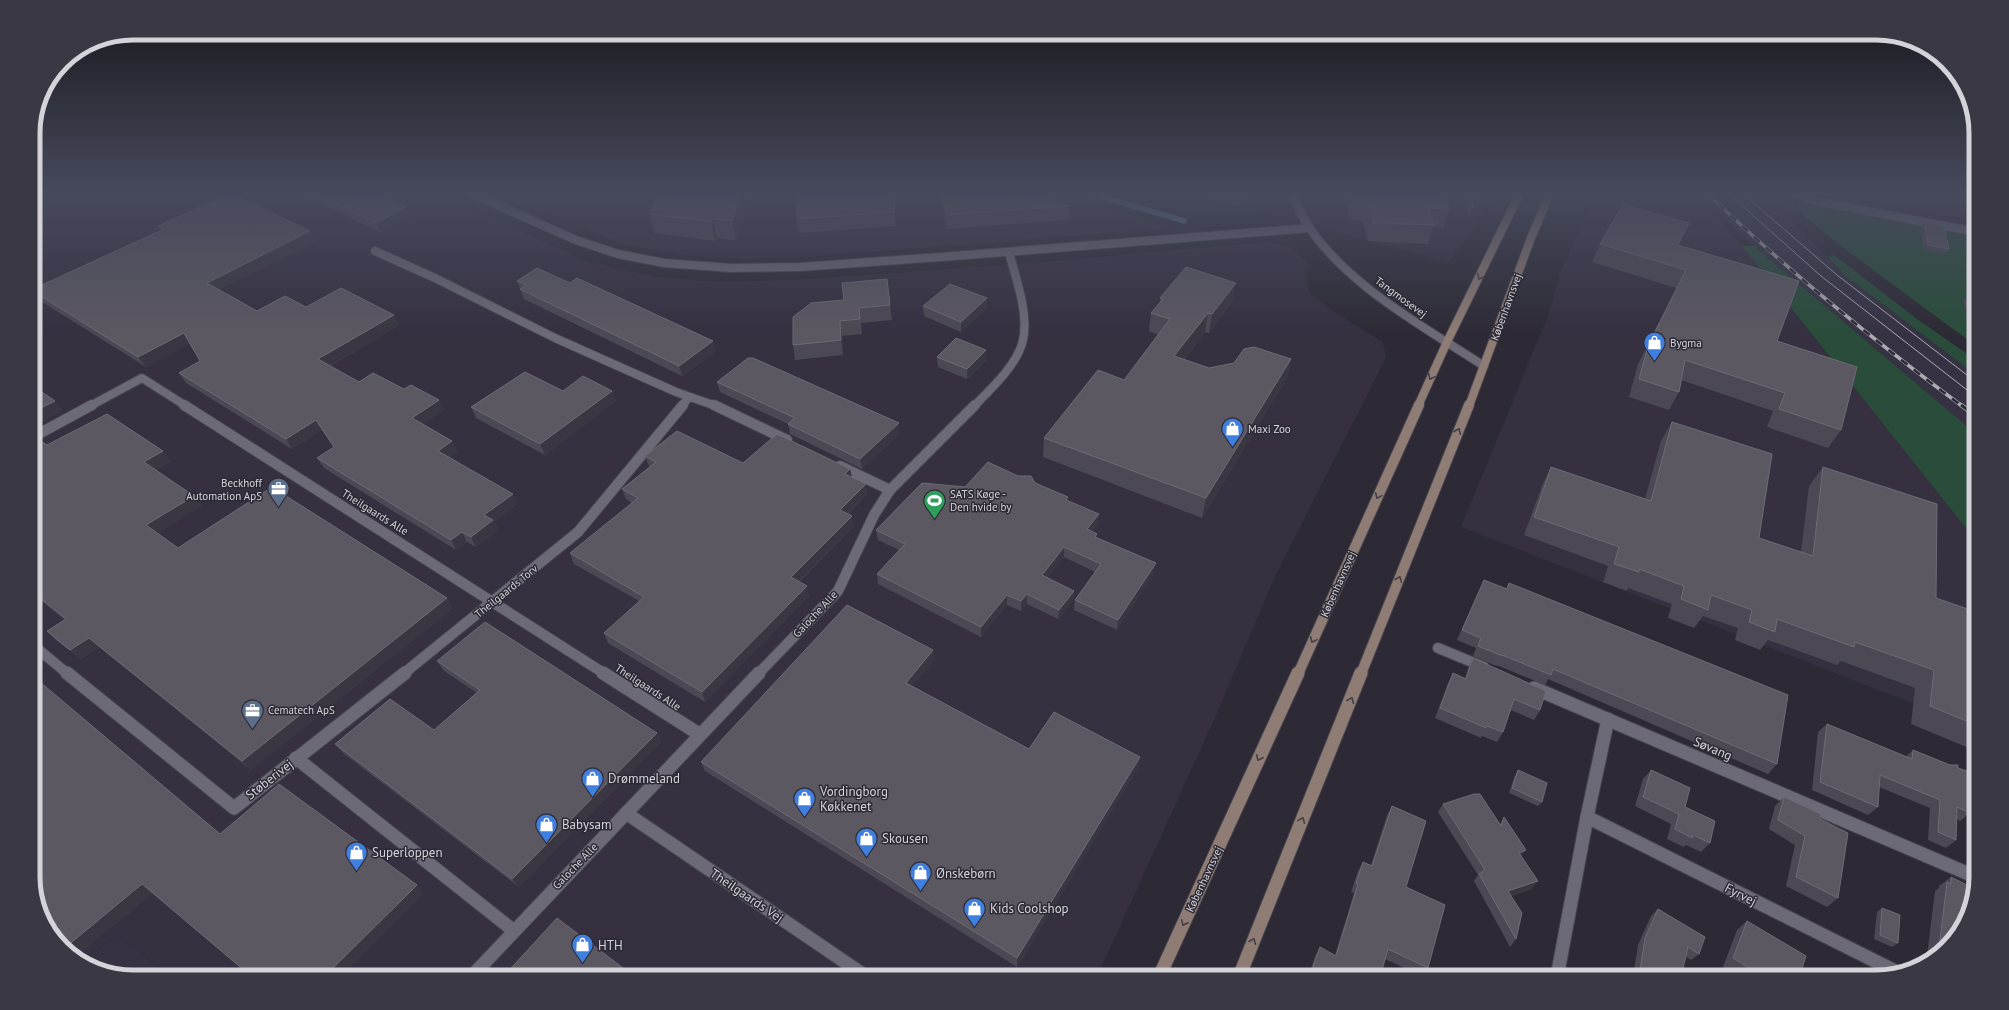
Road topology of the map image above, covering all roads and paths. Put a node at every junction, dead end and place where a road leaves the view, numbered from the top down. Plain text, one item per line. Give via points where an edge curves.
1 (576, 240) edge
2 (1164, 240) edge
3 (1319, 240) edge
4 (1497, 240) edge
5 (1530, 240) edge
6 (375, 251) dead end
7 (1009, 253) junction
8 (1447, 342) junction
9 (1484, 366) junction
10 (689, 397) junction
11 (40, 433) edge
12 (797, 445) edge
13 (832, 462) edge
14 (890, 490) junction
15 (494, 602) junction
16 (1438, 648) dead end
17 (40, 651) edge
18 (1495, 672) edge
19 (1523, 684) edge
20 (1608, 719) junction
21 (699, 734) junction
22 (296, 758) junction
23 (626, 813) junction
24 (1587, 817) junction
25 (1969, 874) edge
26 (514, 931) junction
27 (1890, 969) edge
28 (478, 970) edge
29 (857, 970) edge
30 (1162, 970) edge
31 (1242, 970) edge
32 (1558, 970) edge

1 - 7 street via 628,257 694,267 764,269
2 - 7 street
3 - 8 street, Tangmosevej via 1333,258 1404,313
4 -> 8 main road, Københavnsvej
5 - 9 main road, Københavnsvej
6 - 10 street via 555,338
7 - 14 street, Galoche Alle via 1021,298 1024,330 1023,341 1016,358 991,389
8 - 9 street, Tangmosevej
8 -> 30 main road, Københavnsvej
31 -> 9 main road, Københavnsvej
10 - 12 street via 712,404
10 - 15 street, Theilgaards Torv via 578,532
11 - 15 street, Theilgaards Alle via 142,378
13 - 14 street
14 - 21 street, Galoche Alle via 874,514 838,591
15 - 21 street, Theilgaards Alle
15 - 22 street, Theilgaards Torv
16 - 18 street
17 - 22 street, Støberivej via 234,808
19 - 20 street, Søvang
20 - 24 street
20 - 25 street, Søvang
21 - 23 street, Galoche Alle
22 - 26 street, Støberivej
23 - 26 street, Galoche Alle
23 - 29 street, Theilgaards Vej
24 - 27 street, Fyrvej
24 - 32 street
26 - 28 street

